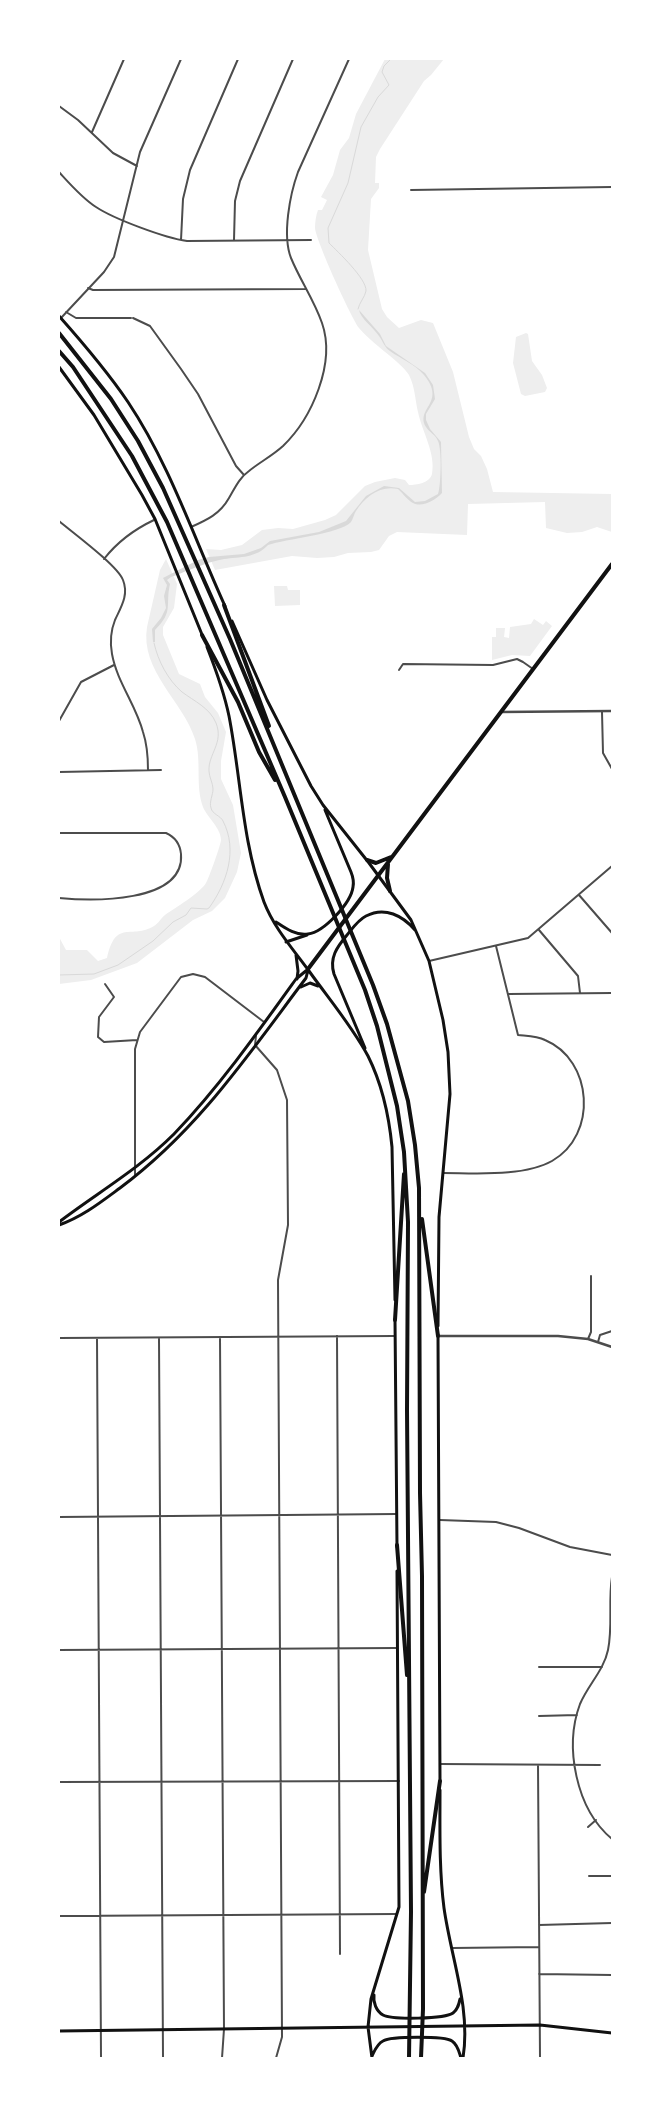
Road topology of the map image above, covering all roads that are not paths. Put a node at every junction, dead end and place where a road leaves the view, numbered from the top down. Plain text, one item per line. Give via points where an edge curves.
1 (124, 59) edge
2 (181, 59) edge
3 (238, 59) edge
4 (293, 59) edge
5 (349, 59) edge
6 (59, 106) edge
7 (92, 132) junction
8 (137, 166) junction
9 (59, 172) edge
10 (612, 187) edge
11 (411, 190) dead end
12 (124, 220) junction
13 (181, 240) junction
14 (234, 240) junction
15 (288, 240) junction
16 (311, 240) dead end
17 (88, 288) junction
18 (305, 289) junction
19 (66, 312) junction
20 (60, 317) edge
21 (59, 333) edge
22 (59, 352) edge
23 (59, 367) edge
24 (244, 475) junction
25 (154, 519) junction
26 (59, 521) edge
27 (191, 527) junction
28 (104, 560) junction
29 (612, 564) edge
30 (224, 605) junction
31 (202, 634) junction
32 (115, 664) junction
33 (533, 669) junction
34 (399, 670) dead end
35 (602, 711) junction
36 (612, 711) edge
37 (500, 712) junction
38 (59, 721) edge
39 (612, 769) edge
40 (148, 770) junction
41 (161, 770) dead end
42 (285, 770) junction
43 (59, 772) edge
44 (284, 797) junction
45 (323, 805) junction
46 (59, 833) edge
47 (393, 856) junction
48 (367, 860) junction
49 (388, 862) junction
50 (612, 866) edge
51 (378, 876) junction
52 (390, 891) junction
53 (579, 895) junction
54 (59, 898) edge
55 (273, 920) junction
56 (539, 930) junction
57 (612, 933) edge
58 (307, 934) junction
59 (418, 934) junction
60 (286, 942) junction
61 (496, 946) junction
62 (296, 955) junction
63 (429, 961) junction
64 (308, 969) junction
65 (296, 979) junction
66 (105, 984) dead end
67 (321, 987) junction
68 (298, 988) junction
69 (580, 993) junction
70 (612, 993) edge
71 (509, 994) junction
72 (264, 1022) junction
73 (258, 1031) junction
74 (137, 1040) junction
75 (255, 1045) junction
76 (368, 1056) junction
77 (404, 1159) junction
78 (135, 1168) junction
79 (443, 1173) junction
80 (134, 1177) junction
81 (418, 1181) junction
82 (72, 1212) junction
83 (72, 1220) junction
84 (59, 1224) edge
85 (591, 1276) dead end
86 (395, 1320) junction
87 (612, 1331) edge
88 (337, 1336) junction
89 (396, 1336) junction
90 (438, 1336) junction
91 (220, 1337) junction
92 (278, 1337) junction
93 (59, 1338) edge
94 (97, 1338) junction
95 (159, 1338) junction
96 (588, 1339) junction
97 (598, 1342) junction
98 (612, 1347) edge
99 (279, 1514) junction
100 (338, 1514) junction
101 (397, 1514) junction
102 (160, 1515) junction
103 (97, 1516) junction
104 (220, 1516) junction
105 (59, 1517) edge
106 (439, 1520) junction
107 (397, 1545) junction
108 (612, 1555) edge
109 (612, 1577) edge
110 (611, 1614) edge
111 (338, 1648) junction
112 (398, 1648) junction
113 (161, 1649) junction
114 (222, 1649) junction
115 (280, 1649) junction
116 (59, 1650) edge
117 (98, 1650) junction
118 (539, 1667) dead end
119 (602, 1667) junction
120 (409, 1707) junction
121 (577, 1715) junction
122 (539, 1716) dead end
123 (440, 1764) junction
124 (538, 1765) junction
125 (574, 1765) junction
126 (600, 1765) dead end
127 (280, 1781) junction
128 (339, 1781) junction
129 (399, 1781) junction
130 (440, 1781) junction
131 (59, 1782) edge
132 (99, 1782) junction
133 (162, 1782) junction
134 (222, 1782) junction
135 (596, 1820) junction
136 (588, 1827) dead end
137 (612, 1839) edge
138 (589, 1876) dead end
139 (612, 1876) edge
140 (282, 1914) junction
141 (340, 1914) junction
142 (398, 1914) junction
143 (223, 1915) junction
144 (59, 1916) edge
145 (100, 1916) junction
146 (162, 1916) junction
147 (539, 1924) junction
148 (612, 1924) edge
149 (422, 1927) junction
150 (539, 1947) junction
151 (450, 1948) junction
152 (340, 1954) dead end
153 (539, 1974) junction
154 (612, 1975) edge
155 (374, 1986) junction
156 (461, 1994) junction
157 (540, 2025) junction
158 (368, 2027) junction
159 (464, 2027) junction
160 (282, 2029) junction
161 (163, 2030) junction
162 (224, 2030) junction
163 (59, 2031) edge
164 (101, 2031) junction
165 (612, 2033) edge
166 (372, 2057) edge
167 (101, 2058) edge
168 (163, 2058) edge
169 (222, 2058) edge
170 (276, 2058) edge
171 (409, 2058) edge
172 (421, 2058) edge
173 (462, 2058) edge
174 (540, 2058) edge

1 - 7 street
2 - 8 street via 144,142
3 - 13 street via 190,170 183,199
4 - 14 street via 240,181 235,201
5 - 15 street via 293,187
6 - 7 street
7 - 8 street via 113,153
8 - 12 street
9 - 12 street via 95,207
10 - 11 street
12 - 13 street via 162,236
12 - 17 street via 114,256
13 - 14 street
14 - 15 street
15 - 16 street
15 - 18 street via 290,257
17 - 18 street via 156,291
17 - 19 street
18 - 24 street via 326,336 324,369 307,415 298,429 281,448
19 - 20 street
19 - 24 street via 76,318 132,318 150,326 198,394 236,466
20 - 27 main road via 89,348 128,403 158,455
21 - 42 highway via 111,399 163,488
22 - 44 highway via 73,367 132,456 194,583
23 - 25 main road via 96,417
24 - 27 street via 220,512
25 - 28 street via 127,534
25 - 31 main road
26 - 28 street
27 - 30 main road
28 - 32 street via 120,575 126,589 112,634
29 - 33 highway
30 - 42 highway
30 - 45 main road via 284,734
31 - 44 highway
31 - 55 main road via 222,686 245,833 264,904
32 - 38 street via 81,682
32 - 40 street via 143,731
33 - 34 street via 517,659 493,665 404,664
33 - 37 highway
35 - 36 street
35 - 37 street
35 - 39 street via 603,753
37 - 47 highway
40 - 41 street
40 - 43 street
42 - 81 highway via 387,1024 408,1101
44 - 77 highway via 377,1026 397,1106
45 - 48 main road
45 - 58 main road via 351,872 353,890 327,925
46 - 54 street via 166,833 177,842 181,857 172,879 143,894 124,898
47 - 48 highway via 377,863
47 - 49 highway
48 - 51 main road
49 - 51 highway
49 - 52 highway
50 - 53 street
51 - 52 main road
51 - 64 highway
52 - 59 main road
53 - 56 street
53 - 57 street
55 - 58 main road via 290,931
55 - 60 main road
56 - 61 street via 522,940
56 - 69 street via 578,976
58 - 60 main road
59 - 63 main road
59 - 76 main road via 398,915 374,913 359,921 337,946 332,969
60 - 62 main road
61 - 63 street
61 - 71 street
62 - 64 main road
62 - 65 main road
63 - 79 main road via 443,1020 450,1078 450,1115
64 - 65 main road
64 - 67 main road
64 - 68 main road
65 - 72 main road
66 - 74 street via 114,997 99,1017 98,1038 104,1042
67 - 68 main road via 310,984
67 - 76 main road
68 - 75 main road
69 - 70 street
69 - 71 street
71 - 79 street via 518,1035 544,1040 557,1047 578,1072 584,1101 581,1124 565,1152 552,1162 492,1172
72 - 73 main road
72 - 74 street via 205,977 187,974 145,1024
73 - 75 street
73 - 78 main road via 173,1135
74 - 78 street
75 - 80 main road via 204,1112 169,1148
75 - 92 street via 277,1070 287,1100 288,1226 278,1280
76 - 86 main road via 386,1109 392,1147
77 - 86 highway
77 - 120 highway via 408,1222
78 - 80 street
78 - 82 main road
79 - 90 main road via 437,1249
80 - 83 main road
81 - 90 highway
81 - 149 highway
82 - 83 street
82 - 84 main road
83 - 84 main road
85 - 96 street via 591,1332
86 - 89 main road
87 - 97 street via 600,1335
88 - 89 street
88 - 92 street
88 - 100 street
89 - 101 main road
90 - 96 street
90 - 106 main road
91 - 92 street
91 - 95 street
91 - 104 street
92 - 99 street
93 - 94 street
94 - 95 street
94 - 103 street
95 - 102 street
96 - 97 street
97 - 98 street
99 - 100 street
99 - 104 street
99 - 115 street
100 - 101 street
100 - 111 street
101 - 107 main road
102 - 103 street
102 - 104 street
102 - 113 street
103 - 105 street
103 - 117 street
104 - 114 street
106 - 108 street via 496,1522 570,1547
106 - 123 main road
107 - 112 main road
107 - 120 highway
109 - 110 street
110 - 119 street via 608,1649
111 - 112 street
111 - 115 street
111 - 128 street
112 - 129 main road
113 - 114 street
113 - 117 street
113 - 133 street
114 - 115 street
114 - 134 street
115 - 127 street
116 - 117 street
117 - 132 street
118 - 119 street
119 - 121 street via 585,1693
120 - 171 highway
121 - 122 street
121 - 125 street
123 - 124 street
123 - 130 main road
124 - 125 street
124 - 147 street
125 - 126 street
125 - 135 street via 583,1797
127 - 128 street
127 - 134 street
127 - 140 street
128 - 129 street
128 - 141 street
129 - 142 main road
130 - 149 highway
130 - 151 main road via 442,1880
131 - 132 street
132 - 133 street
132 - 145 street
133 - 134 street
133 - 146 street
134 - 143 street
135 - 136 street
135 - 137 street
138 - 139 street
140 - 141 street
140 - 143 street
140 - 160 street
141 - 142 street
141 - 152 street
142 - 155 main road
143 - 146 street
143 - 162 street
144 - 145 street
145 - 146 street
145 - 164 street
146 - 161 street
147 - 148 street
147 - 150 street
149 - 172 highway
150 - 151 street
150 - 153 street
151 - 156 main road
153 - 154 street
153 - 157 street
155 - 156 main road via 375,2006 388,2017 447,2015 458,2008
155 - 158 main road
156 - 159 main road
157 - 159 main road
157 - 165 main road
157 - 174 street
158 - 159 main road
158 - 160 main road
158 - 166 main road
159 - 173 main road
160 - 162 main road
160 - 170 street via 282,2043
161 - 162 main road
161 - 164 main road
161 - 168 street
162 - 169 street
163 - 164 main road
164 - 167 street
166 - 173 main road via 377,2045 387,2039 443,2038 457,2046

